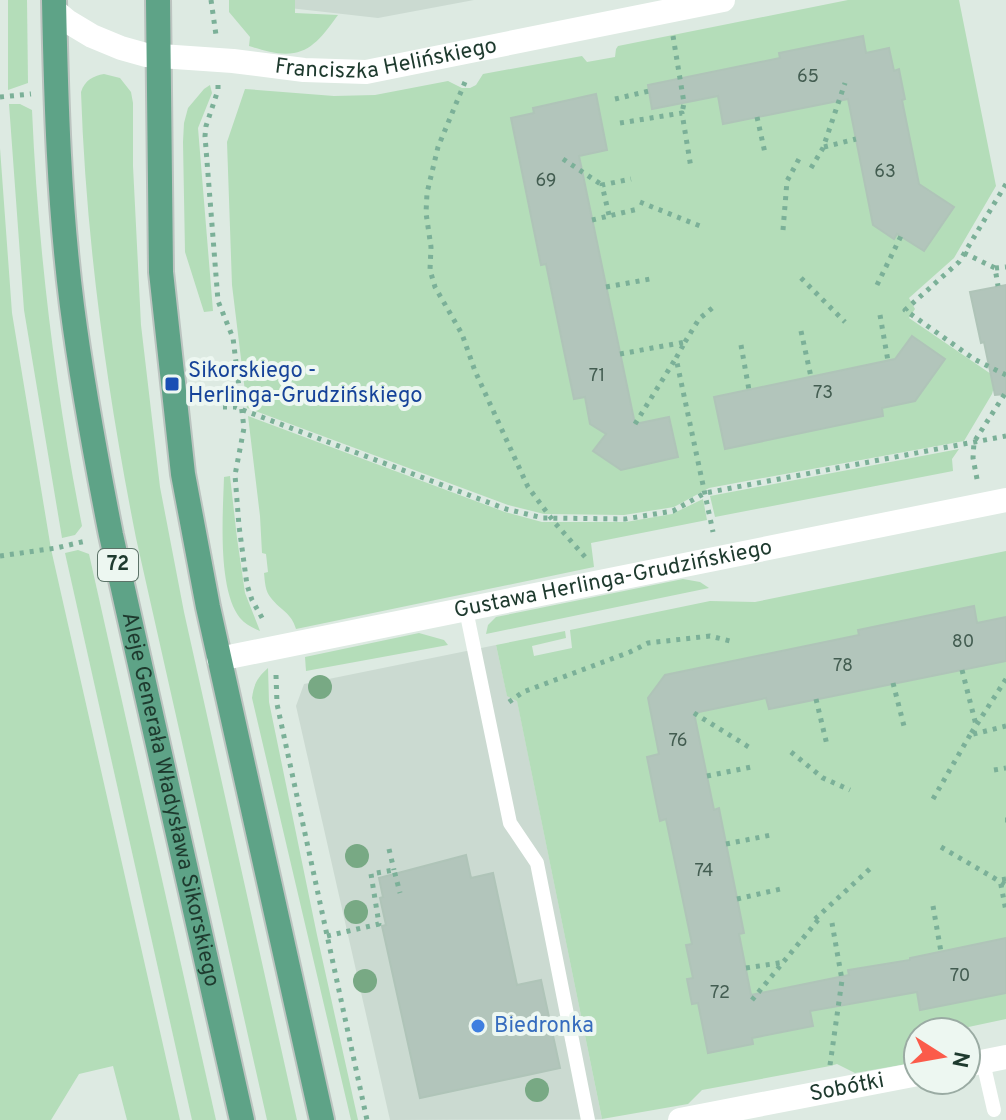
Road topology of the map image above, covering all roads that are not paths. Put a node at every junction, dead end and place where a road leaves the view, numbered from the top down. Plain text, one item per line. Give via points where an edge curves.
1 (158, 0) edge
2 (723, 0) edge
3 (54, 5) edge
4 (158, 56) junction
5 (1006, 500) edge
6 (466, 610) junction
7 (219, 659) junction
8 (985, 1061) edge
9 (902, 1077) edge
10 (994, 1110) dead end
11 (242, 1120) edge
12 (322, 1120) edge
13 (588, 1120) edge
14 (680, 1120) edge

1 - 4 main road
2 - 4 street, Franciszka Helińskiego via 366,72
3 - 4 street, Franciszka Helińskiego via 80,30 104,42
3 - 11 main road, Aleje Generała Władysława Sikorskiego / 72 via 61,195 93,441
4 - 7 main road via 161,272 172,384 191,527
5 - 6 street, Gustawa Herlinga-Grudzińskiego
6 - 7 street, Gustawa Herlinga-Grudzińskiego
6 - 13 lane via 510,823 537,863
7 - 12 main road
8 - 10 lane
9 - 14 street, Sobótki

